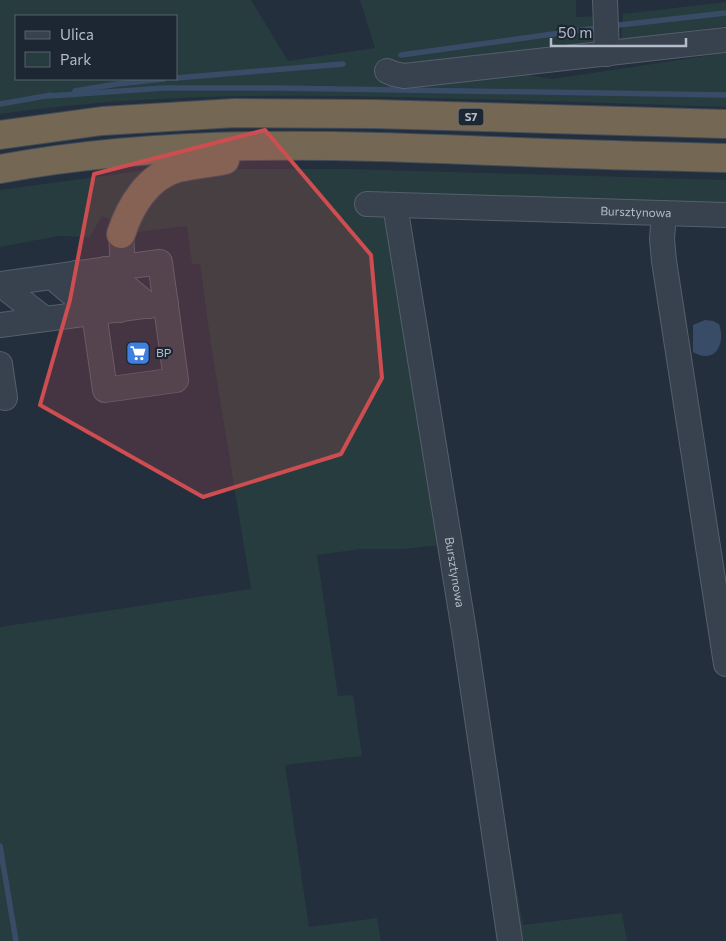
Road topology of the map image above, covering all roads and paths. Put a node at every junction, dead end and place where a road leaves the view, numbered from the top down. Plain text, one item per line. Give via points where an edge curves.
1 (604, 0) edge
2 (726, 40) edge
3 (607, 54) junction
4 (387, 71) dead end
5 (726, 124) edge
6 (0, 135) edge
7 (261, 145) junction
8 (726, 158) edge
9 (0, 169) edge
10 (367, 204) dead end
11 (403, 205) junction
12 (664, 213) junction
13 (726, 215) edge
14 (122, 234) joint
15 (56, 276) edge
16 (106, 311) junction
17 (0, 325) edge
18 (0, 364) edge
19 (5, 398) dead end
20 (466, 553) dead end
21 (726, 664) edge
22 (510, 941) edge

1 - 3 street
2 - 3 street
3 - 4 street via 404,76
5 - 6 highway, S7 via 374,114 235,114 102,121
7 - 8 highway via 390,146
7 - 9 highway via 90,155
7 - 14 highway via 224,160 177,169 156,179 136,202
10 - 11 street, Bursztynowa
11 - 12 street, Bursztynowa
11 - 20 street
11 - 22 street, Bursztynowa
12 - 13 street, Bursztynowa
12 - 21 street via 664,261
14 - 15 street
15 - 16 street
15 - 16 street
15 - 16 street
15 - 16 street via 160,262
16 - 17 street
18 - 19 street

